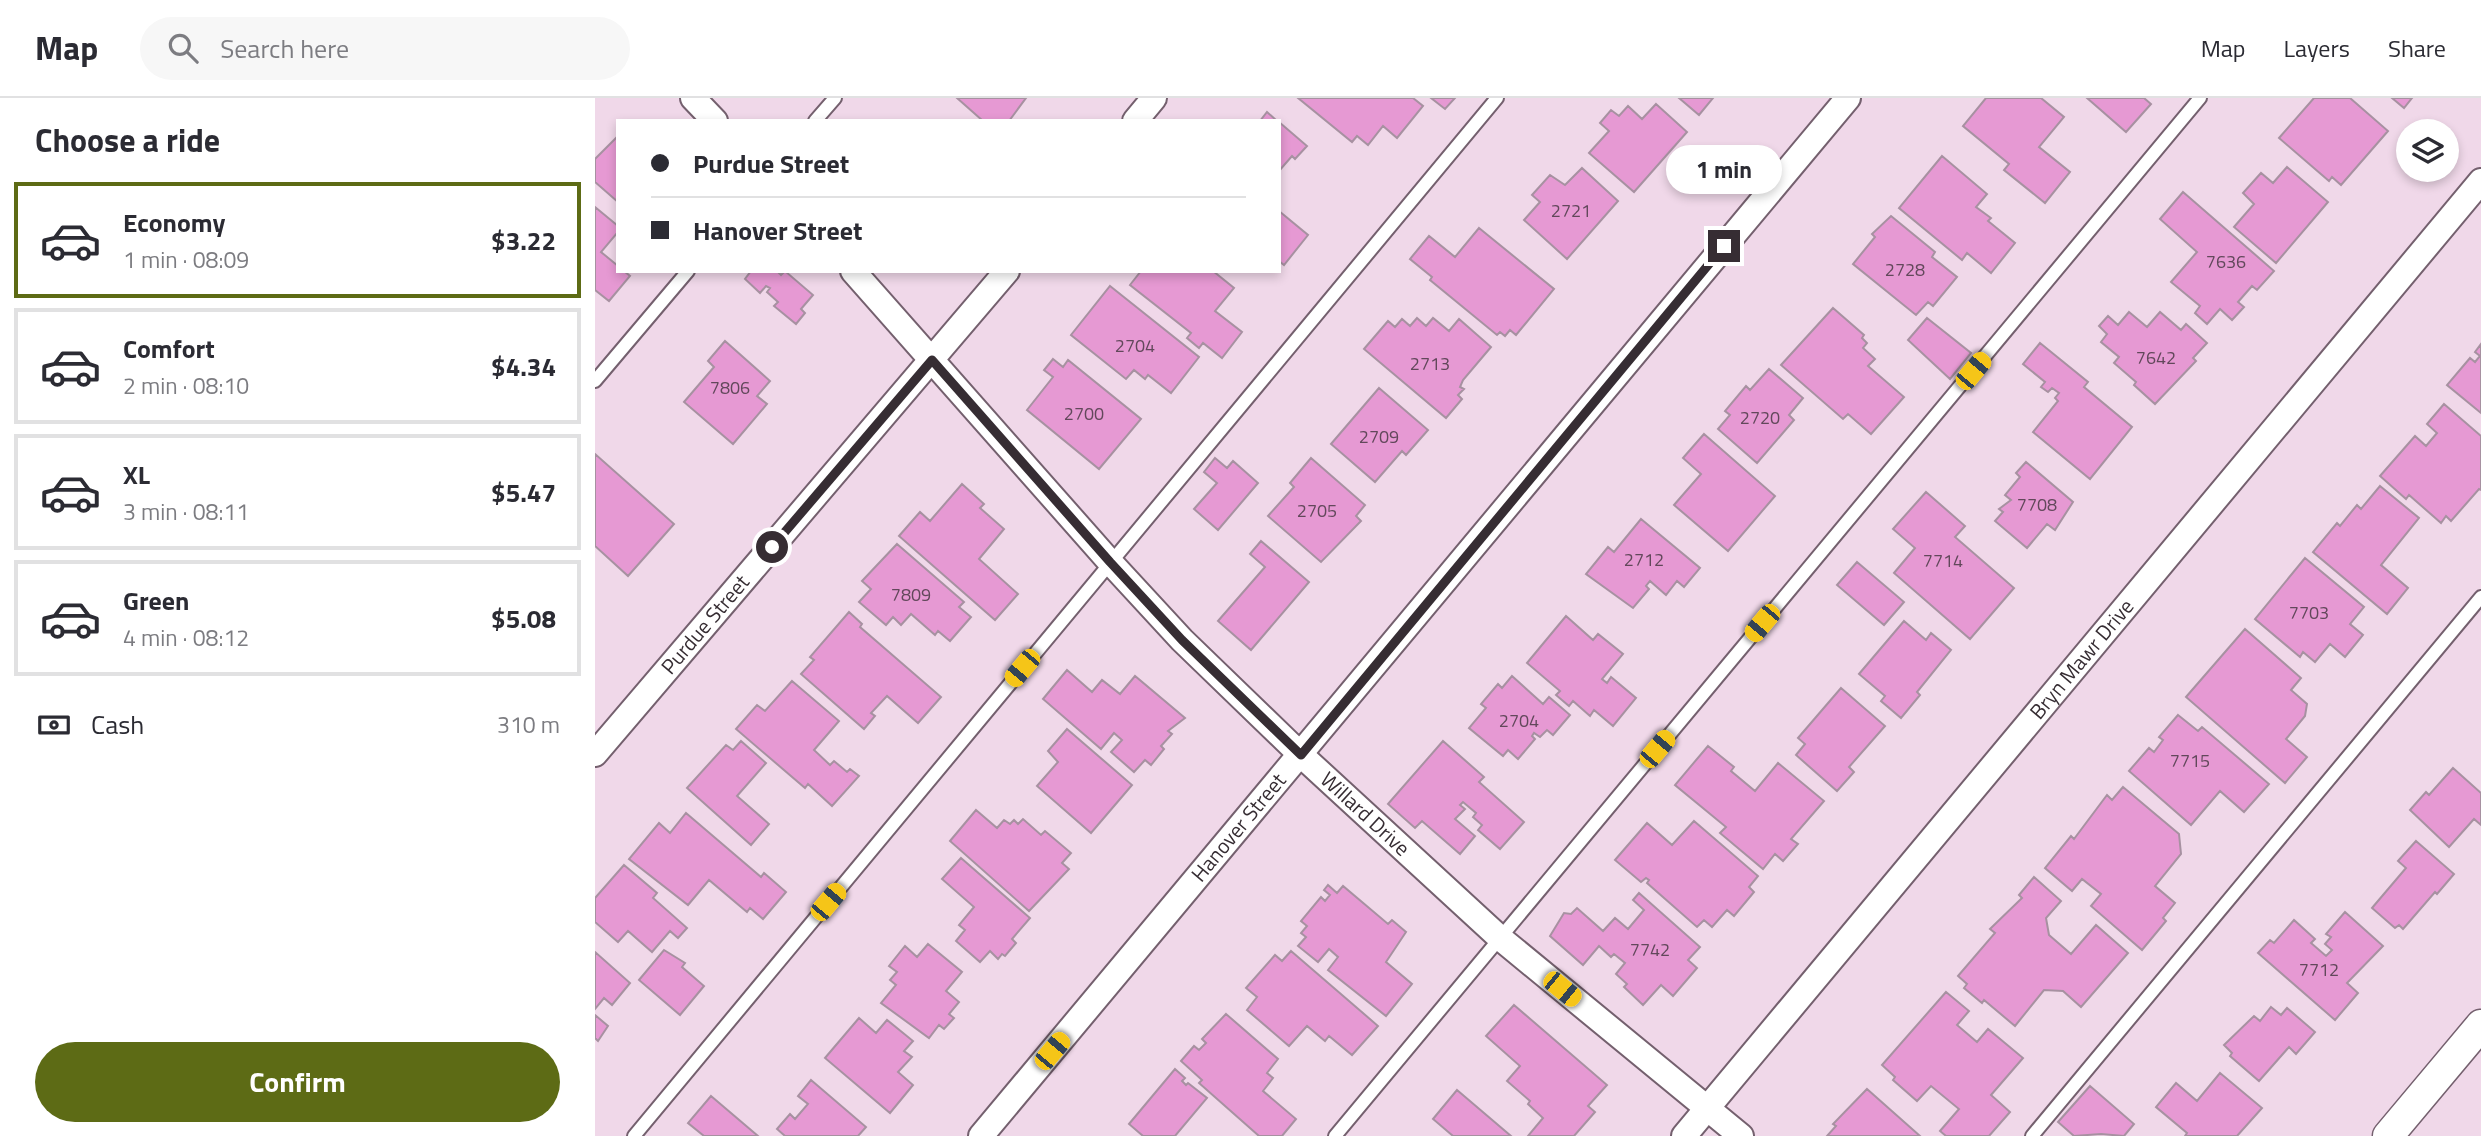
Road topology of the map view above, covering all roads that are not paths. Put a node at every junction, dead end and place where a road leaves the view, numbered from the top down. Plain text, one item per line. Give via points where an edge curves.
1 (693, 98) edge
2 (835, 98) edge
3 (1154, 98) edge
4 (1497, 98) edge
5 (1848, 98) edge
6 (2200, 98) edge
7 (713, 119) edge
8 (817, 119) edge
9 (1137, 119) edge
10 (2481, 181) edge
11 (686, 273) edge
12 (855, 273) edge
13 (1005, 273) edge
14 (932, 360) junction
15 (595, 381) edge
16 (1110, 562) junction
17 (2481, 597) edge
18 (595, 754) edge
19 (1301, 755) junction
20 (1500, 938) junction
21 (2481, 1025) edge
22 (1707, 1108) junction
23 (633, 1136) edge
24 (981, 1136) edge
25 (1335, 1136) edge
26 (1684, 1136) edge
27 (1741, 1136) edge
28 (2032, 1136) edge
29 (2388, 1136) edge

1 - 7 street
2 - 8 lane
3 - 9 street
4 - 16 lane
5 - 19 street, Hanover Street
6 - 20 lane
10 - 22 street, Bryn Mawr Drive
11 - 15 lane
12 - 14 street, Willard Drive
13 - 14 street, Purdue Street
14 - 16 street, Willard Drive
14 - 18 street, Purdue Street
16 - 19 street, Willard Drive via 1182,640
16 - 23 lane
17 - 28 lane
19 - 20 street, Willard Drive
19 - 24 street, Hanover Street
20 - 22 street, Willard Drive
20 - 25 lane
21 - 29 street
22 - 26 street, Bryn Mawr Drive
22 - 27 street, Willard Drive

